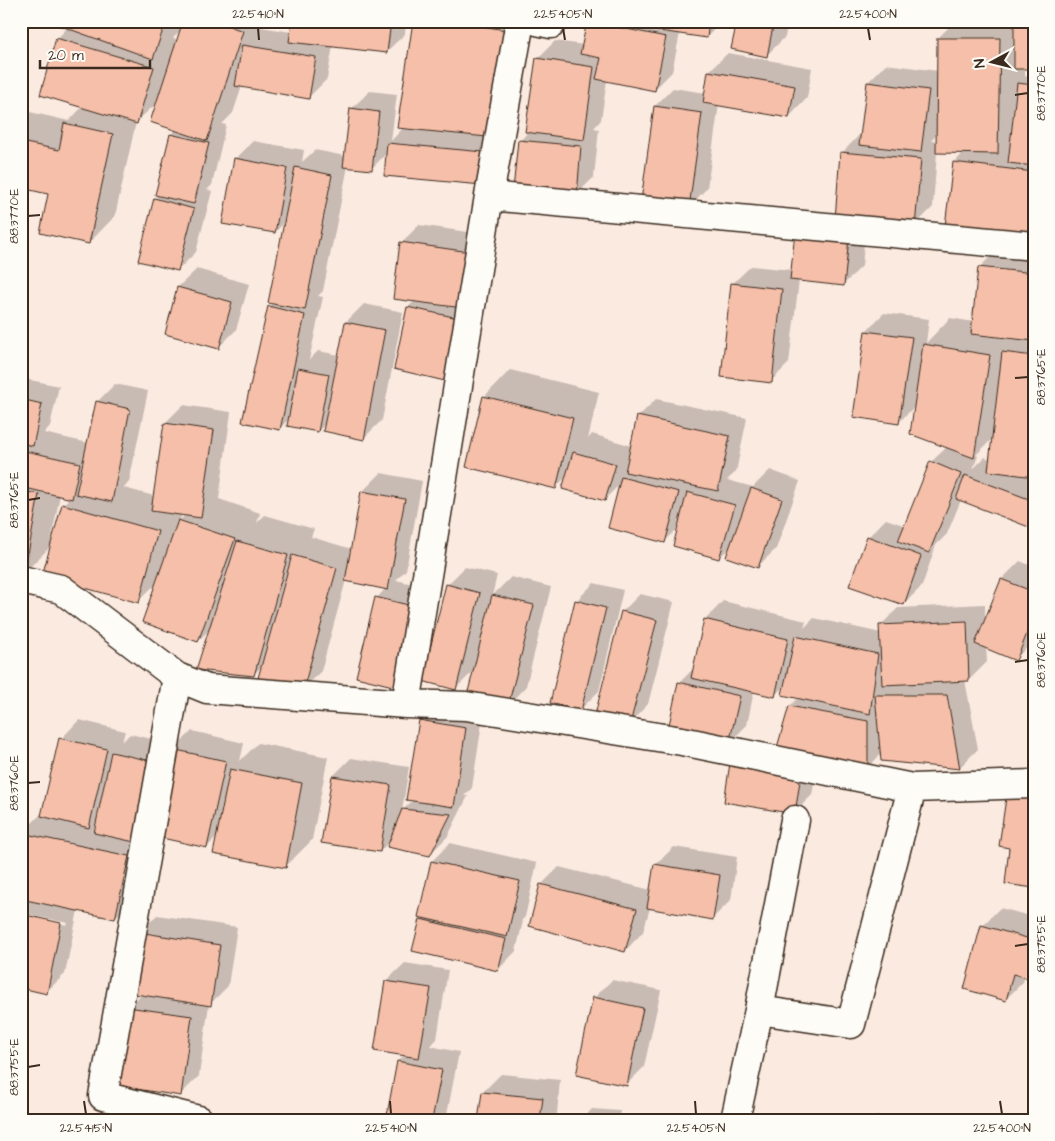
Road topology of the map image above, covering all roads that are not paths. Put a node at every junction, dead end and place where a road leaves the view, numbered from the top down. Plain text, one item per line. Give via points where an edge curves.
1 (520, 21) edge
2 (537, 21) edge
3 (552, 21) edge
4 (488, 196) junction
5 (1034, 246) edge
6 (21, 580) edge
7 (177, 677) junction
8 (406, 704) junction
9 (1034, 784) edge
10 (912, 788) junction
11 (795, 820) dead end
12 (759, 1010) junction
13 (199, 1120) edge
14 (735, 1120) edge

1 - 4 street
2 - 3 street via 551,24
4 - 5 street
4 - 8 street
6 - 7 street via 61,588
7 - 8 street via 207,689
7 - 13 street via 103,1096
8 - 10 street via 466,706 682,741
9 - 10 street
10 - 12 street via 851,1024
11 - 12 street
12 - 14 street

